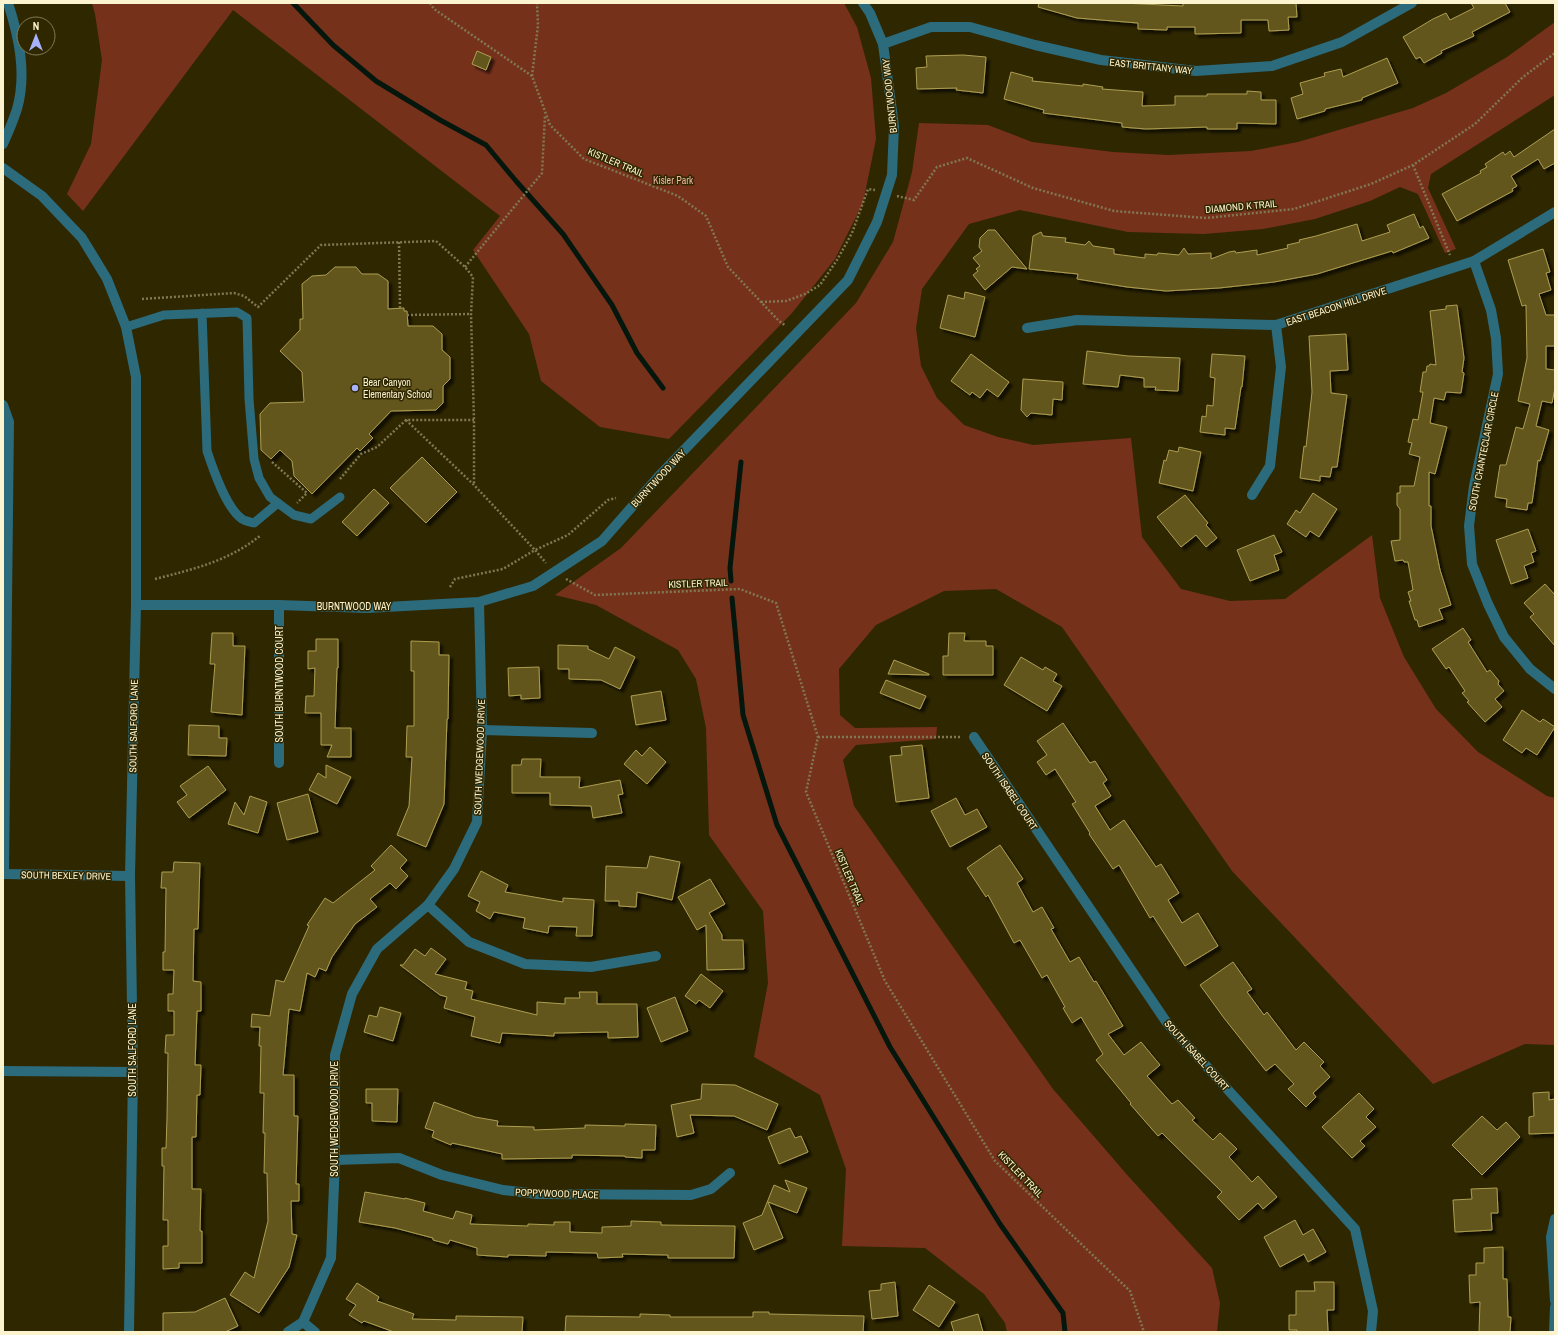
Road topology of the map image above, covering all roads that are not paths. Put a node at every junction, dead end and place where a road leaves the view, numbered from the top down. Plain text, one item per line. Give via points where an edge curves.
1 (8, 3) edge
2 (863, 3) edge
3 (1412, 3) edge
4 (883, 44) junction
5 (3, 144) edge
6 (3, 168) edge
7 (1555, 212) edge
8 (1474, 261) junction
9 (202, 313) junction
10 (1276, 325) junction
11 (126, 327) junction
12 (1027, 328) dead end
13 (3, 405) edge
14 (1252, 495) dead end
15 (340, 497) dead end
16 (278, 503) junction
17 (479, 602) junction
18 (136, 605) junction
19 (279, 605) junction
20 (1555, 689) edge
21 (4, 690) edge
22 (482, 730) junction
23 (592, 732) dead end
24 (974, 737) road end
25 (279, 763) dead end
26 (4, 874) edge
27 (130, 876) junction
28 (428, 905) junction
29 (656, 956) dead end
30 (3, 1071) edge
31 (133, 1072) junction
32 (335, 1160) junction
33 (730, 1173) dead end
34 (1555, 1219) edge
35 (1555, 1301) edge
36 (1555, 1307) edge
37 (303, 1322) junction
38 (129, 1332) edge
39 (288, 1332) edge
40 (315, 1332) edge
41 (1371, 1332) edge
42 (1554, 1332) edge

1 - 5 street via 15,24 23,71 17,109
2 - 4 street, BURNTWOOD WAY
3 - 4 street, EAST BRITTANY WAY via 1342,42 1272,66 1196,71 1101,60 970,28 931,28
4 - 17 street, BURNTWOOD WAY via 894,126 892,175 877,222 848,280 659,476 602,541 533,586
6 - 11 street, SOUTH SALFORD LANE via 42,196 82,238 106,280
7 - 8 street, EAST BEACON HILL DRIVE
8 - 10 street, EAST BEACON HILL DRIVE
8 - 20 street, SOUTH CHANTECLAIR CIRCLE via 1491,310 1498,374 1474,486 1469,526 1472,564 1504,637 1530,669
9 - 11 lane via 164,315
9 - 16 lane via 237,312 247,318 249,399 254,459 259,478 270,497
9 - 16 lane via 207,451 214,473 228,502 242,519 254,524
10 - 12 street, EAST BEACON HILL DRIVE via 1077,320
10 - 14 street via 1281,367 1270,466
11 - 18 street, SOUTH SALFORD LANE via 136,378
13 - 21 street via 9,422
15 - 16 lane via 311,519 294,515
17 - 19 street, BURNTWOOD WAY via 367,608
17 - 22 street, SOUTH WEDGEWOOD DRIVE
18 - 19 street, BURNTWOOD WAY
18 - 27 street, SOUTH SALFORD LANE
19 - 25 street, SOUTH BURNTWOOD COURT
21 - 26 street
22 - 23 street
22 - 28 street, SOUTH WEDGEWOOD DRIVE via 477,822 454,869
24 - 41 street, SOUTH ISABEL COURT via 1167,1023 1355,1229 1374,1311
26 - 27 street, SOUTH BEXLEY DRIVE
27 - 31 street, SOUTH SALFORD LANE
28 - 29 street via 469,942 525,964 591,967
28 - 32 street, SOUTH WEDGEWOOD DRIVE via 377,949 352,994 335,1055
30 - 31 street
31 - 38 street, SOUTH SALFORD LANE
32 - 33 street, POPPYWOOD PLACE via 399,1158 442,1175 503,1190 537,1194 691,1195 711,1189
32 - 37 street, SOUTH WEDGEWOOD DRIVE via 331,1258
34 - 35 street via 1551,1236
36 - 42 street
37 - 39 street
37 - 40 street

